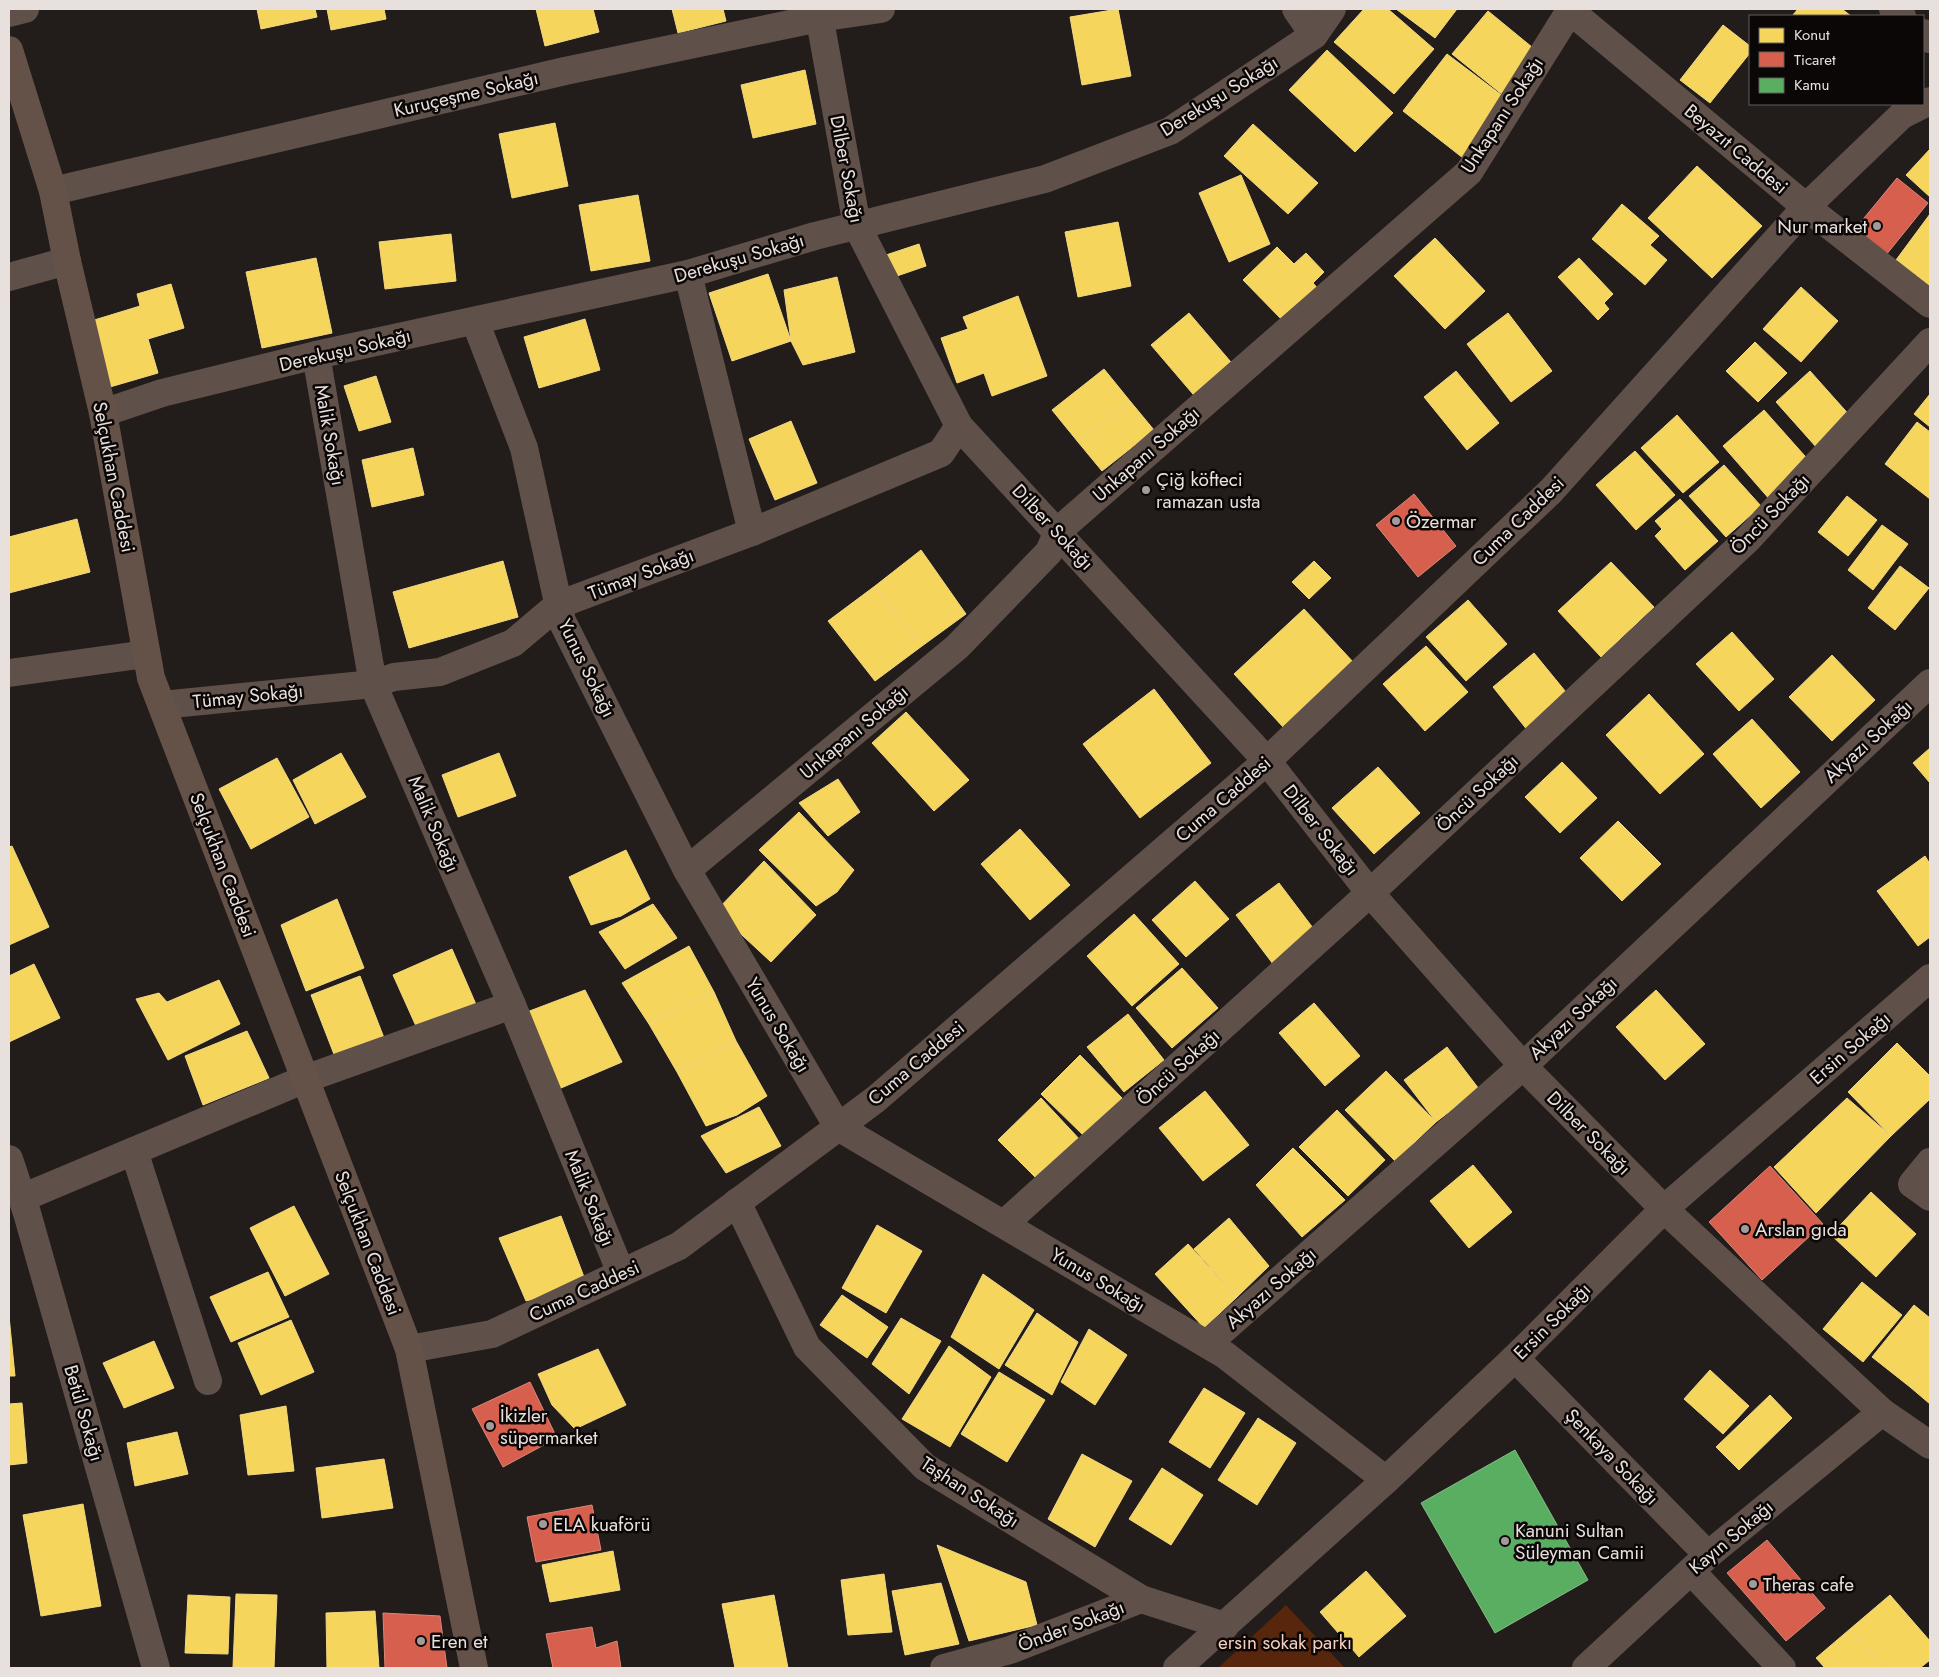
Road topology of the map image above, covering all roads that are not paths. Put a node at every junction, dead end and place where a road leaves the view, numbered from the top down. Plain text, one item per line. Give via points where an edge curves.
1 (25, 9) edge
2 (881, 9) edge
3 (1296, 9) edge
4 (1332, 9) edge
5 (1570, 9) edge
6 (9, 13) edge
7 (818, 13) edge
8 (1314, 35) junction
9 (9, 50) edge
10 (1921, 105) edge
11 (53, 191) junction
12 (1806, 207) junction
13 (857, 226) junction
14 (67, 261) junction
15 (688, 274) junction
16 (9, 277) edge
17 (1930, 304) edge
18 (475, 321) junction
19 (1930, 342) edge
20 (316, 355) junction
21 (103, 413) junction
22 (959, 426) junction
23 (1058, 531) junction
24 (752, 532) junction
25 (558, 605) junction
26 (146, 654) junction
27 (9, 673) edge
28 (1930, 682) edge
29 (373, 684) junction
30 (162, 705) junction
31 (1267, 761) junction
32 (687, 870) junction
33 (1370, 893) junction
34 (1930, 978) edge
35 (512, 1005) junction
36 (1523, 1066) junction
37 (305, 1079) junction
38 (838, 1127) junction
39 (134, 1151) junction
40 (9, 1159) edge
41 (1930, 1162) edge
42 (1930, 1197) edge
43 (22, 1198) junction
44 (737, 1202) junction
45 (1664, 1209) junction
46 (1004, 1224) junction
47 (621, 1273) junction
48 (1207, 1344) junction
49 (409, 1349) junction
50 (1515, 1358) junction
51 (208, 1381) dead end
52 (1882, 1412) junction
53 (1930, 1445) edge
54 (1386, 1480) junction
55 (1700, 1563) junction
56 (1141, 1599) junction
57 (1225, 1626) junction
58 (156, 1668) edge
59 (474, 1668) edge
60 (944, 1668) edge
61 (1177, 1668) edge
62 (1586, 1668) edge
63 (1782, 1668) edge

1 - 6 street
2 - 7 street, Kuruçeşme Sokağı
3 - 8 street
4 - 8 street, Derekuşu Sokağı
5 - 12 street, Beyazıt Caddesi
5 - 23 street, Unkapanı Sokağı via 1469,172
7 - 11 street, Kuruçeşme Sokağı
7 - 13 street, Dilber Sokağı
8 - 13 street, Derekuşu Sokağı via 1170,131 1046,179
9 - 11 street, Selçukhan Caddesi
10 - 12 street, Cuma Caddesi via 1902,115
11 - 14 street, Selçukhan Caddesi
12 - 17 street, Beyazıt Caddesi
12 - 31 street, Cuma Caddesi via 1551,491
13 - 15 street, Derekuşu Sokağı
13 - 22 street, Dilber Sokağı
14 - 16 street
14 - 21 street, Selçukhan Caddesi
15 - 18 street, Derekuşu Sokağı
15 - 24 street
18 - 20 street, Derekuşu Sokağı
18 - 25 street, Yunus Sokağı via 524,448
19 - 33 street, Öncü Sokağı via 1748,539
20 - 21 street, Derekuşu Sokağı via 162,393
20 - 29 street, Malik Sokağı
21 - 26 street, Selçukhan Caddesi
22 - 23 street, Dilber Sokağı
22 - 24 street, Tümay Sokağı via 941,453
23 - 31 street, Dilber Sokağı
23 - 32 street, Unkapanı Sokağı via 1048,552 957,647
24 - 25 street, Tümay Sokağı
25 - 29 street, Tümay Sokağı via 513,643 440,672 394,677
25 - 32 street, Yunus Sokağı via 562,621
26 - 27 street
26 - 30 street, Selçukhan Caddesi
28 - 36 street, Akyazı Sokağı
29 - 30 street, Tümay Sokağı
29 - 35 street, Malik Sokağı
30 - 37 street, Selçukhan Caddesi
31 - 33 street, Dilber Sokağı
31 - 38 street, Cuma Caddesi via 876,1099
32 - 38 street, Yunus Sokağı
33 - 36 street, Dilber Sokağı
33 - 46 street, Öncü Sokağı
34 - 45 street, Ersin Sokağı
35 - 37 street
35 - 47 street, Malik Sokağı
36 - 45 street, Dilber Sokağı
36 - 48 street, Akyazı Sokağı
37 - 39 street
37 - 49 street, Selçukhan Caddesi
38 - 44 street, Cuma Caddesi
38 - 46 street, Yunus Sokağı
39 - 43 street
39 - 51 street
40 - 43 street, Betül Sokağı
41 - 42 street via 1912,1184
43 - 58 street, Betül Sokağı
44 - 47 street, Cuma Caddesi via 679,1246
44 - 56 street, Taşhan Sokağı via 807,1347 925,1468
45 - 50 street, Ersin Sokağı
45 - 52 street, Dilber Sokağı
46 - 48 street, Yunus Sokağı
47 - 49 street, Cuma Caddesi via 492,1334
48 - 54 street, Yunus Sokağı
49 - 59 street, Selçukhan Caddesi
50 - 54 street, Ersin Sokağı
50 - 55 street, Şenkaya Sokağı
52 - 53 street, Dilber Sokağı
52 - 55 street, Kayın Sokağı
54 - 57 street, Ersin Sokağı
55 - 62 street, Kayın Sokağı
55 - 63 street, Şenkaya Sokağı
56 - 57 street, Taşhan Sokağı
56 - 60 street, Önder Sokağı via 1010,1650
57 - 61 street, Ersin Sokağı

